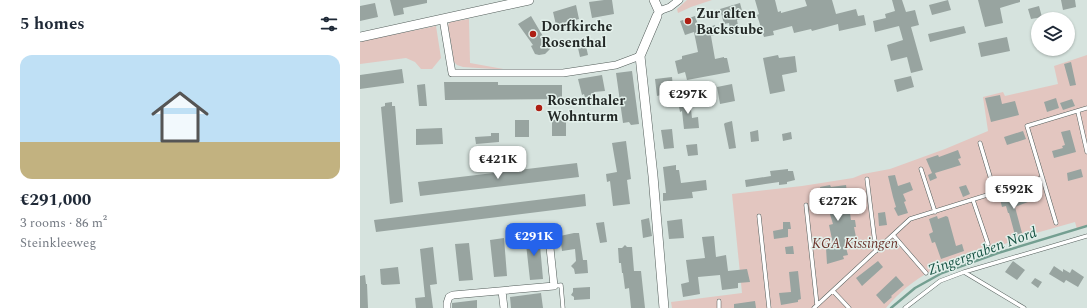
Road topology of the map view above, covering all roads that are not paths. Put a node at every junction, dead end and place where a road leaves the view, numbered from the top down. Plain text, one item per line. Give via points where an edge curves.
1 (529, 0) edge
2 (654, 0) edge
3 (679, 0) edge
4 (658, 13) junction
5 (442, 19) junction
6 (360, 37) edge
7 (640, 56) junction
8 (1087, 108) edge
9 (1078, 112) junction
10 (980, 143) dead end
11 (1087, 152) edge
12 (921, 169) dead end
13 (1042, 178) junction
14 (867, 179) dead end
15 (995, 193) junction
16 (973, 200) junction
17 (806, 205) dead end
18 (935, 212) junction
19 (759, 216) dead end
20 (1056, 223) dead end
21 (894, 236) junction
22 (1087, 236) edge
23 (549, 238) dead end
24 (988, 244) dead end
25 (876, 251) junction
26 (964, 272) junction
27 (926, 273) dead end
28 (554, 286) junction
29 (502, 291) junction
30 (833, 291) junction
31 (719, 301) dead end
32 (815, 307) edge
33 (447, 308) edge
34 (504, 308) edge
35 (563, 308) edge
36 (664, 308) edge
37 (720, 308) edge
38 (768, 308) edge
39 (849, 308) edge
40 (905, 308) edge
41 (1024, 308) edge

1 - 5 street
2 - 4 street
3 - 4 street
4 - 7 street
5 - 6 street
5 - 7 street via 452,73 563,73 616,65
7 - 36 street
8 - 9 lane
9 - 11 lane
9 - 13 lane via 1027,126
10 - 15 lane
12 - 18 lane
13 - 15 lane
13 - 20 lane
14 - 25 lane
15 - 16 lane
16 - 18 lane
16 - 24 lane
17 - 32 lane
18 - 21 lane via 910,219
19 - 38 lane
21 - 25 lane
21 - 27 lane
22 - 26 lane
23 - 28 street
25 - 30 lane
26 - 40 lane via 940,281
26 - 41 lane
28 - 29 street
28 - 35 lane via 561,285
29 - 33 street via 453,295 449,297
29 - 34 street
30 - 32 lane
30 - 39 lane
31 - 37 lane

